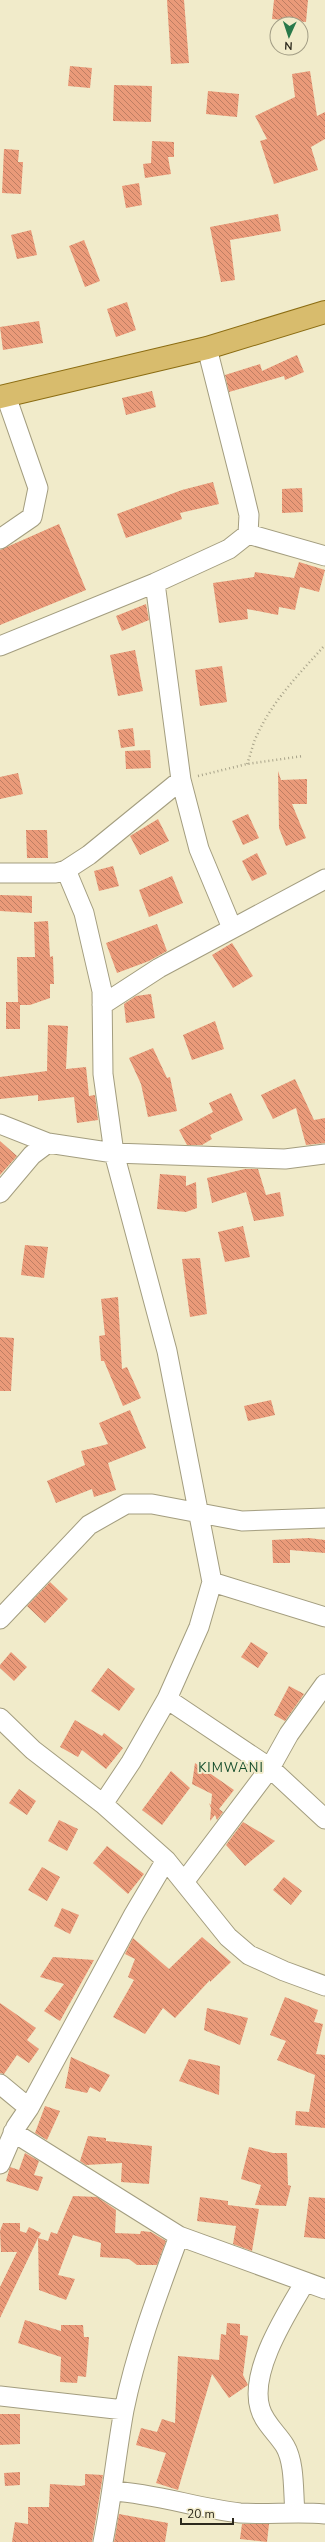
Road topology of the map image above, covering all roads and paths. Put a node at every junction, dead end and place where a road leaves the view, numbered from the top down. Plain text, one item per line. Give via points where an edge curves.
1 (325, 312) edge
2 (207, 348) junction
3 (3, 397) edge
4 (248, 534) junction
5 (0, 539) edge
6 (325, 556) edge
7 (155, 583) junction
8 (325, 645) edge
9 (0, 646) edge
10 (303, 756) dead end
11 (247, 764) junction
12 (181, 780) junction
13 (66, 870) junction
14 (0, 873) edge
15 (325, 879) edge
16 (232, 928) junction
17 (102, 1005) junction
18 (0, 1124) edge
19 (48, 1143) junction
20 (114, 1152) junction
21 (325, 1154) edge
22 (0, 1193) edge
23 (200, 1513) junction
24 (325, 1518) edge
25 (212, 1582) junction
26 (325, 1617) edge
27 (0, 1619) edge
28 (324, 1689) edge
29 (166, 1699) junction
30 (0, 1718) edge
31 (270, 1768) junction
32 (103, 1804) junction
33 (325, 1819) edge
34 (166, 1860) junction
35 (184, 1882) junction
36 (320, 1980) edge
37 (0, 2084) edge
38 (29, 2108) junction
39 (13, 2132) junction
40 (0, 2164) edge
41 (179, 2236) junction
42 (305, 2282) junction
43 (325, 2289) edge
44 (0, 2396) edge
45 (124, 2410) junction
46 (113, 2491) junction
47 (295, 2512) junction
48 (325, 2514) edge
49 (103, 2542) edge

1 - 2 main road
2 - 3 main road
2 - 4 street via 234,461 244,490 249,515
3 - 5 street via 38,488 32,517
4 - 6 street
4 - 7 street via 228,549
7 - 9 street
7 - 12 street
8 - 11 path via 290,684 265,720
10 - 11 path
11 - 12 path
12 - 13 street via 89,855
12 - 16 street via 199,849
13 - 14 street via 56,873
13 - 17 street via 84,913 102,991
15 - 16 street
16 - 17 street via 159,968
17 - 20 street via 103,1074
18 - 19 street
19 - 20 street
19 - 22 street via 32,1155
20 - 21 street via 285,1159
20 - 23 street via 167,1351
23 - 24 street via 242,1521
23 - 25 street
23 - 27 street via 152,1504 126,1504 89,1525
25 - 26 street
25 - 29 street via 199,1627
28 - 31 street via 289,1734
29 - 31 street
29 - 32 street via 131,1762
30 - 32 street via 33,1750
31 - 33 street
31 - 35 street
32 - 34 street
34 - 35 street
34 - 38 street
35 - 36 street via 228,1938 250,1955 284,1971
37 - 38 street
38 - 39 street
39 - 40 street
39 - 41 street
41 - 42 street
41 - 45 street via 154,2305
42 - 43 street
42 - 47 street via 279,2326 258,2392 261,2413 286,2448
44 - 45 street
45 - 46 street
46 - 47 street via 143,2493 241,2513
46 - 49 street
47 - 48 street

